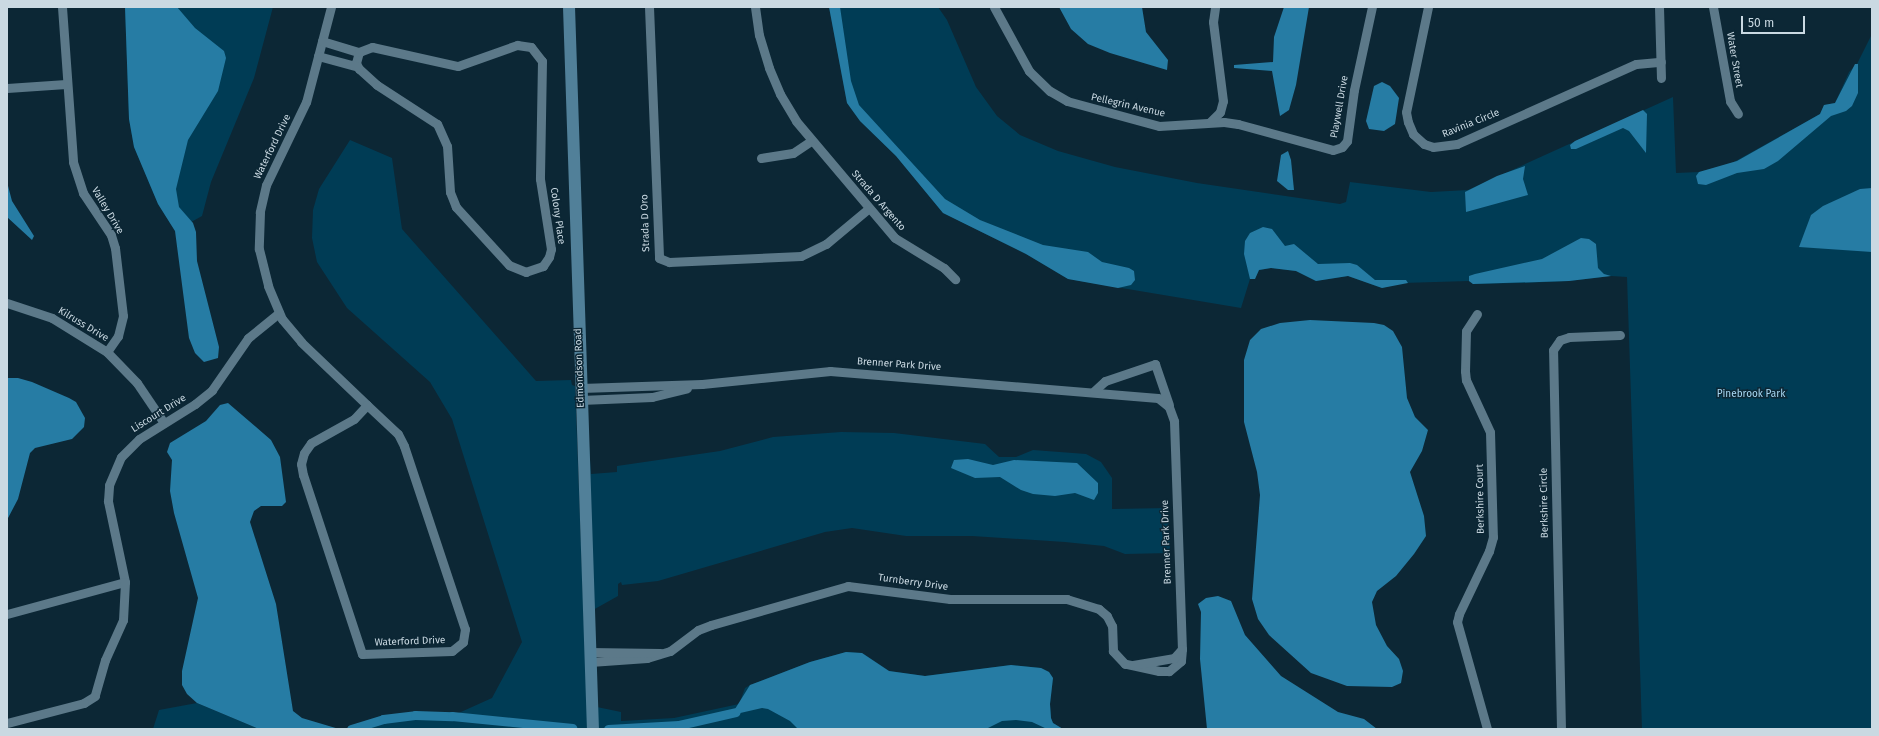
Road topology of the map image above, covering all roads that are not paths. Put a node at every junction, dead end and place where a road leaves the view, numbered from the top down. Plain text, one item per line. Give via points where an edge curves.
1 (62, 7) edge
2 (331, 7) edge
3 (569, 7) edge
4 (649, 7) edge
5 (755, 7) edge
6 (994, 7) edge
7 (1372, 7) edge
8 (1428, 7) edge
9 (1659, 7) edge
10 (1713, 7) edge
11 (1214, 8) edge
12 (322, 41) junction
13 (359, 52) junction
14 (318, 56) junction
15 (1661, 62) junction
16 (356, 66) junction
17 (1661, 78) dead end
18 (66, 84) junction
19 (7, 88) edge
20 (1738, 114) dead end
21 (1210, 122) junction
22 (811, 141) junction
23 (762, 158) dead end
24 (869, 208) junction
25 (955, 279) dead end
26 (7, 303) edge
27 (279, 313) junction
28 (1477, 314) dead end
29 (1620, 335) dead end
30 (107, 352) junction
31 (702, 384) junction
32 (580, 388) junction
33 (1094, 391) junction
34 (581, 400) junction
35 (367, 405) junction
36 (1171, 410) junction
37 (164, 423) junction
38 (125, 582) junction
39 (7, 614) edge
40 (1182, 648) joint
41 (589, 657) junction
42 (7, 723) edge
43 (593, 729) edge
44 (1487, 729) edge
45 (1561, 729) edge

1 - 18 street, Valley Drive
2 - 12 street, Waterford Drive
3 - 32 street, Edmondson Road
4 - 24 street, Strada D Oro via 658,260 669,262 800,256 826,244
5 - 22 street, Strada D Argento via 762,49 774,82 785,105
6 - 21 street, Pellegrin Avenue via 1029,70 1042,85 1059,97 1077,105 1159,126
7 - 21 street, Playwell Drive via 1354,90 1347,141 1342,147 1326,150 1254,127
8 - 15 street, Ravinia Circle via 1406,112 1413,134 1424,144 1433,147 1457,144 1636,64
9 - 15 street
10 - 20 street, Water Street via 1730,101
11 - 21 street via 1213,22 1223,101 1220,112
12 - 13 street, Colony Place
12 - 14 street, Waterford Drive
13 - 16 street
13 - 16 street, Colony Place via 379,48 454,67 517,45 531,47 539,54 543,65 540,179 551,248 543,266 526,272 512,268 458,211 450,192 448,146 437,124 426,114 377,85
14 - 16 street, Colony Place
14 - 27 street, Waterford Drive via 306,102 271,174 260,212 261,262
15 - 17 street
18 - 19 street
18 - 30 street, Valley Drive via 70,145 75,173 88,202 111,235 115,248 122,316 118,336
22 - 23 street via 794,153
22 - 24 street, Strada D Argento
24 - 25 street, Strada D Argento via 901,243 944,268
26 - 30 street, Kilruss Drive via 52,318
27 - 35 street, Waterford Drive via 301,342
27 - 37 street, Liscourt Drive via 248,338 212,390
28 - 44 street, Berkshire Court via 1466,331 1465,371 1466,380 1490,428 1493,537 1457,622
29 - 45 street, Berkshire Circle via 1569,337 1560,340 1553,350
30 - 37 street, Kilruss Drive via 137,383
31 - 32 street, Brenner Park Drive
31 - 33 street, Brenner Park Drive via 830,371
31 - 34 street, Brenner Park Drive via 652,397
32 - 34 street, Edmondson Road
33 - 36 street, Brenner Park Drive via 1153,396 1162,400
33 - 36 street, Brenner Park Drive via 1105,381 1155,364
34 - 41 street, Edmondson Road
35 - 35 street, Waterford Drive via 398,434 404,446 464,629 463,642 452,651 362,654 301,464 304,453 311,443 354,419
36 - 40 street, Brenner Park Drive via 1174,420
37 - 38 street, Liscourt Drive via 129,446 121,457 109,485 108,509
38 - 39 street
38 - 42 street, Liscourt Drive via 123,620 105,660 95,696 84,703
40 - 41 street, Turnberry Drive via 1180,661 1170,671 1132,666 1122,662 1115,655 1111,622 1107,616 1075,601 1053,597 950,599 856,586 832,588 711,625 663,653 640,660
41 - 43 street, Edmondson Road

